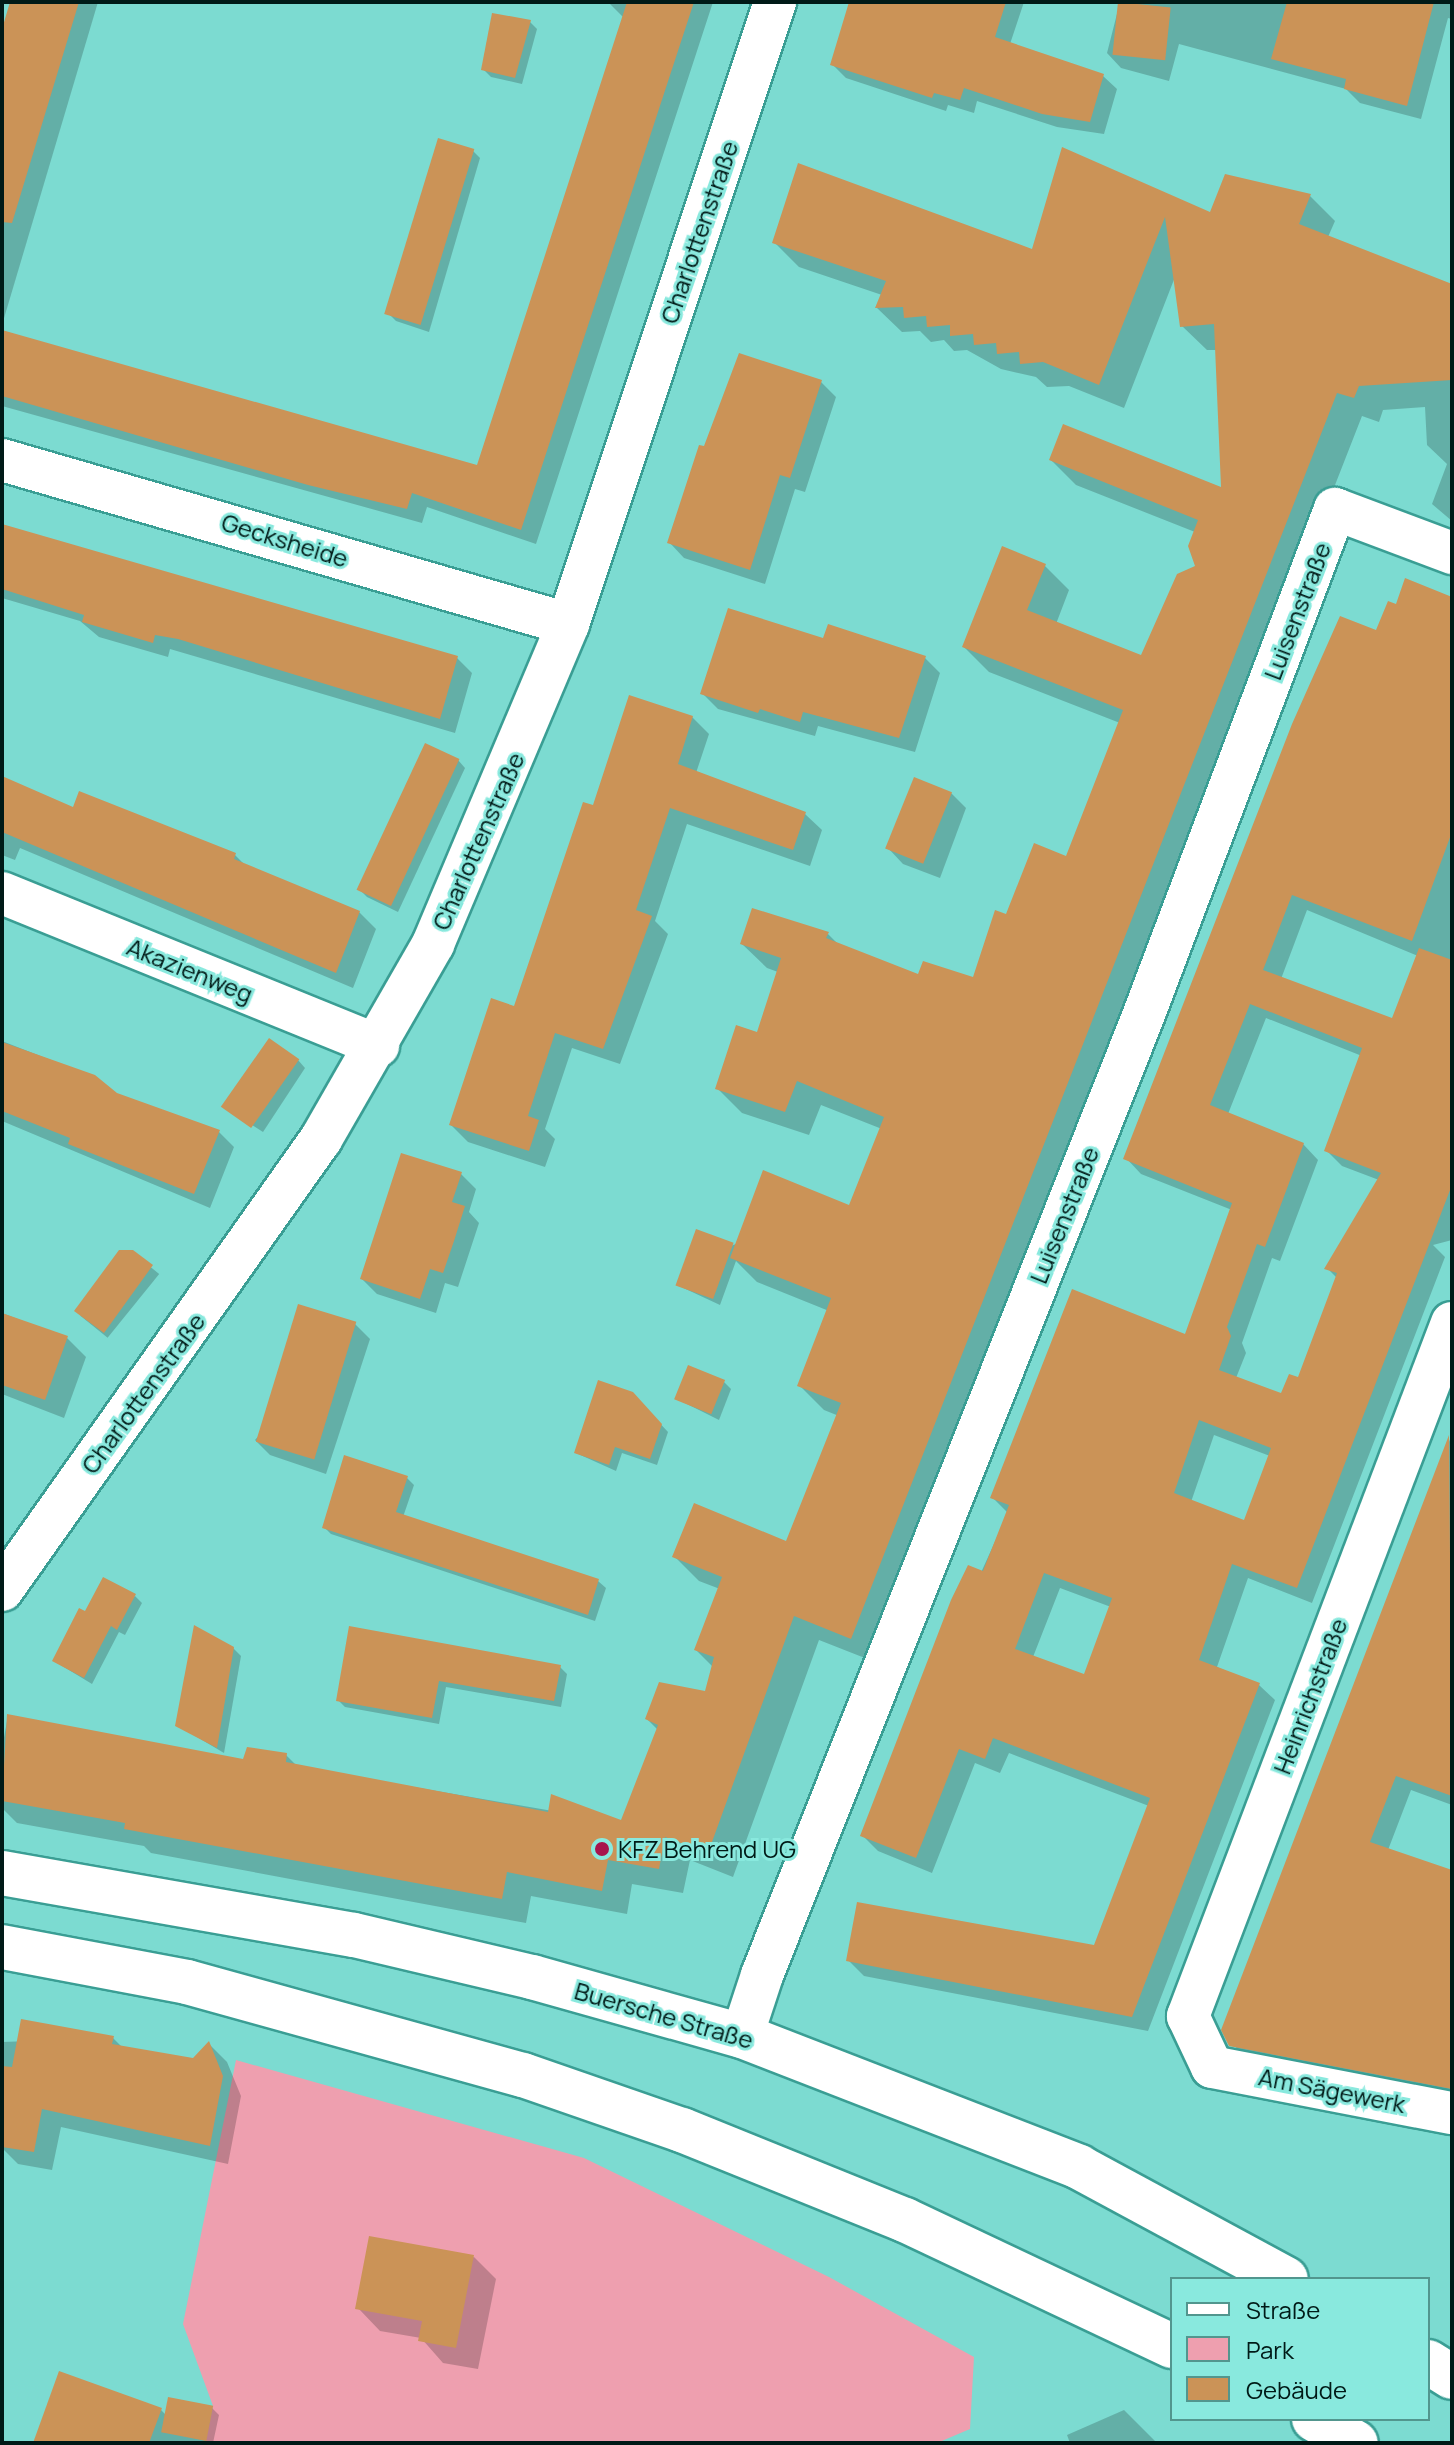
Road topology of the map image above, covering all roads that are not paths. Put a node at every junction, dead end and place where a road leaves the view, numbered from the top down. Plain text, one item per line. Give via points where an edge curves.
1 (775, 2) edge
2 (2, 460) edge
3 (1452, 553) edge
4 (568, 624) junction
5 (2, 893) edge
6 (378, 1046) junction
7 (1452, 1323) edge
8 (2, 1590) edge
9 (2, 1873) edge
10 (2, 1947) edge
11 (742, 2036) junction
12 (1212, 2067) joint
13 (1452, 2113) edge
14 (1282, 2277) edge
15 (1170, 2345) edge
16 (1430, 2363) edge
17 (1452, 2377) edge
18 (1318, 2421) edge
19 (1356, 2443) edge

1 - 4 street, Charlottenstraße
2 - 4 street, Gecksheide
3 - 11 street, Luisenstraße via 1335,509 1144,1014 767,1960
4 - 6 street, Charlottenstraße via 480,841
5 - 6 street, Akazienweg
6 - 8 street, Charlottenstraße via 257,1234
7 - 12 street, Heinrichstraße via 1188,2016
9 - 11 main road, Buersche Straße via 354,1935 532,1977
10 - 15 main road via 187,1982 449,2051 567,2090 905,2220
11 - 14 main road, Buersche Straße via 1079,2167
12 - 13 street, Am Sägewerk
16 - 17 main road
18 - 19 main road

